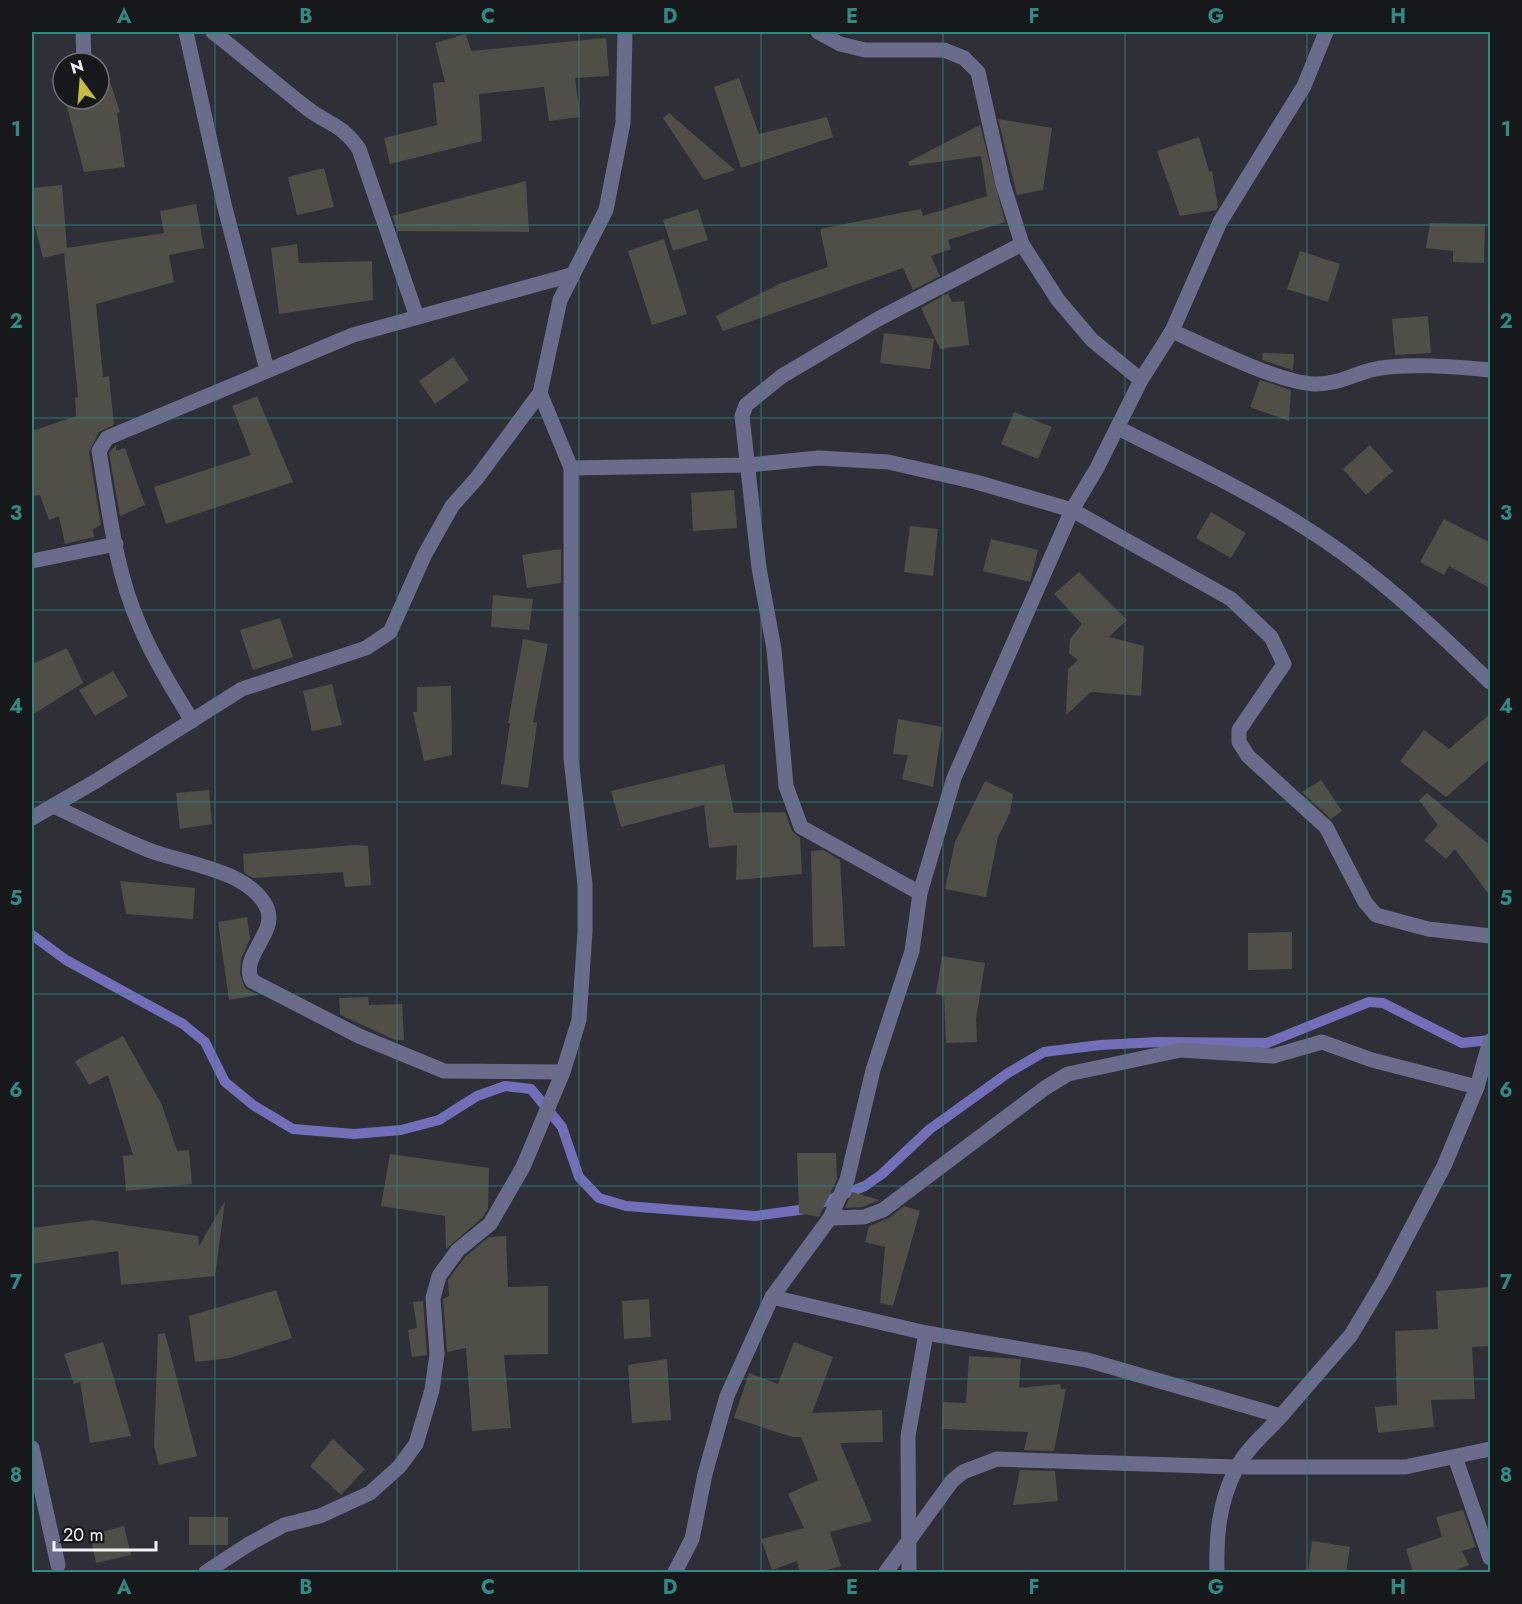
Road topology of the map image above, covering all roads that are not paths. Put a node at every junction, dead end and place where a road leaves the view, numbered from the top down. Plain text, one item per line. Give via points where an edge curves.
1 (83, 32) edge
2 (186, 32) edge
3 (213, 32) edge
4 (625, 32) edge
5 (1326, 32) edge
6 (824, 33) edge
7 (84, 51) edge
8 (1022, 244) junction
9 (571, 275) junction
10 (417, 317) junction
11 (1172, 331) junction
12 (267, 370) junction
13 (1491, 370) edge
14 (1141, 380) junction
15 (540, 393) junction
16 (1118, 428) junction
17 (748, 465) junction
18 (571, 468) junction
19 (1072, 510) junction
20 (116, 544) junction
21 (32, 561) edge
22 (1491, 682) edge
23 (192, 720) junction
24 (53, 806) junction
25 (32, 818) edge
26 (920, 893) junction
27 (1491, 936) edge
28 (1491, 1041) edge
29 (563, 1072) junction
30 (1477, 1087) junction
31 (830, 1218) junction
32 (772, 1297) junction
33 (926, 1333) junction
34 (1281, 1416) junction
35 (32, 1448) edge
36 (1491, 1449) edge
37 (1455, 1457) junction
38 (1236, 1467) junction
39 (909, 1542) junction
40 (1491, 1558) edge
41 (1491, 1563) edge
42 (58, 1565) dead end
43 (206, 1572) edge
44 (675, 1572) edge
45 (886, 1572) edge
46 (909, 1572) edge
47 (1217, 1572) edge
48 (1485, 1572) edge

1 - 7 street
2 - 12 street via 224,204
3 - 10 street via 311,111 350,136
4 - 9 street via 623,123 606,210
5 - 11 street via 1304,86 1220,222
6 - 8 street via 865,50 944,50 964,58 978,72 1003,184
8 - 14 street via 1058,300 1092,340
8 - 17 street via 878,319 755,396 742,416
9 - 10 street
9 - 15 street via 561,300
10 - 12 street via 353,335
11 - 13 street via 1250,365 1306,383 1324,384 1372,370 1403,367
11 - 14 street
12 - 20 street via 108,438 99,451
14 - 16 street
15 - 18 street
15 - 23 street via 452,506 425,554 390,632 366,648 242,689
16 - 19 street
16 - 22 street via 1305,527 1413,608
17 - 18 street
17 - 19 street via 819,458 888,462
17 - 26 street via 759,568 774,649 786,786 794,811 801,827
18 - 29 street via 571,758 585,885 585,932 579,1020
19 - 26 street via 954,778
19 - 27 street via 1231,599 1271,637 1284,664 1239,730 1239,742 1248,756 1326,827 1365,902 1376,915 1428,929
20 - 21 street
20 - 23 street via 138,624
23 - 24 street
24 - 25 street
24 - 29 street via 147,849 228,876 256,893 270,921 248,969 252,981 358,1036 444,1071
26 - 31 street via 912,951 873,1070 846,1180
28 - 30 street
29 - 43 street via 523,1167 489,1224 458,1250 439,1276 433,1298 437,1354 432,1390 416,1444 399,1467 370,1493 320,1516 284,1525
30 - 31 street via 1372,1060 1322,1042 1273,1056 1196,1049 1129,1059 1068,1074 1045,1088 883,1210 864,1217
30 - 34 street via 1444,1166 1384,1280 1351,1335
31 - 32 street
32 - 33 street
32 - 44 street via 726,1396 692,1539
33 - 34 street via 1087,1360
33 - 39 street via 908,1436
34 - 38 street
35 - 42 street
36 - 37 street
37 - 38 street via 1406,1467
37 - 40 street
38 - 39 street via 997,1460 963,1472 952,1481
38 - 47 street via 1221,1508 1216,1536
39 - 45 street
39 - 46 street
41 - 48 street

